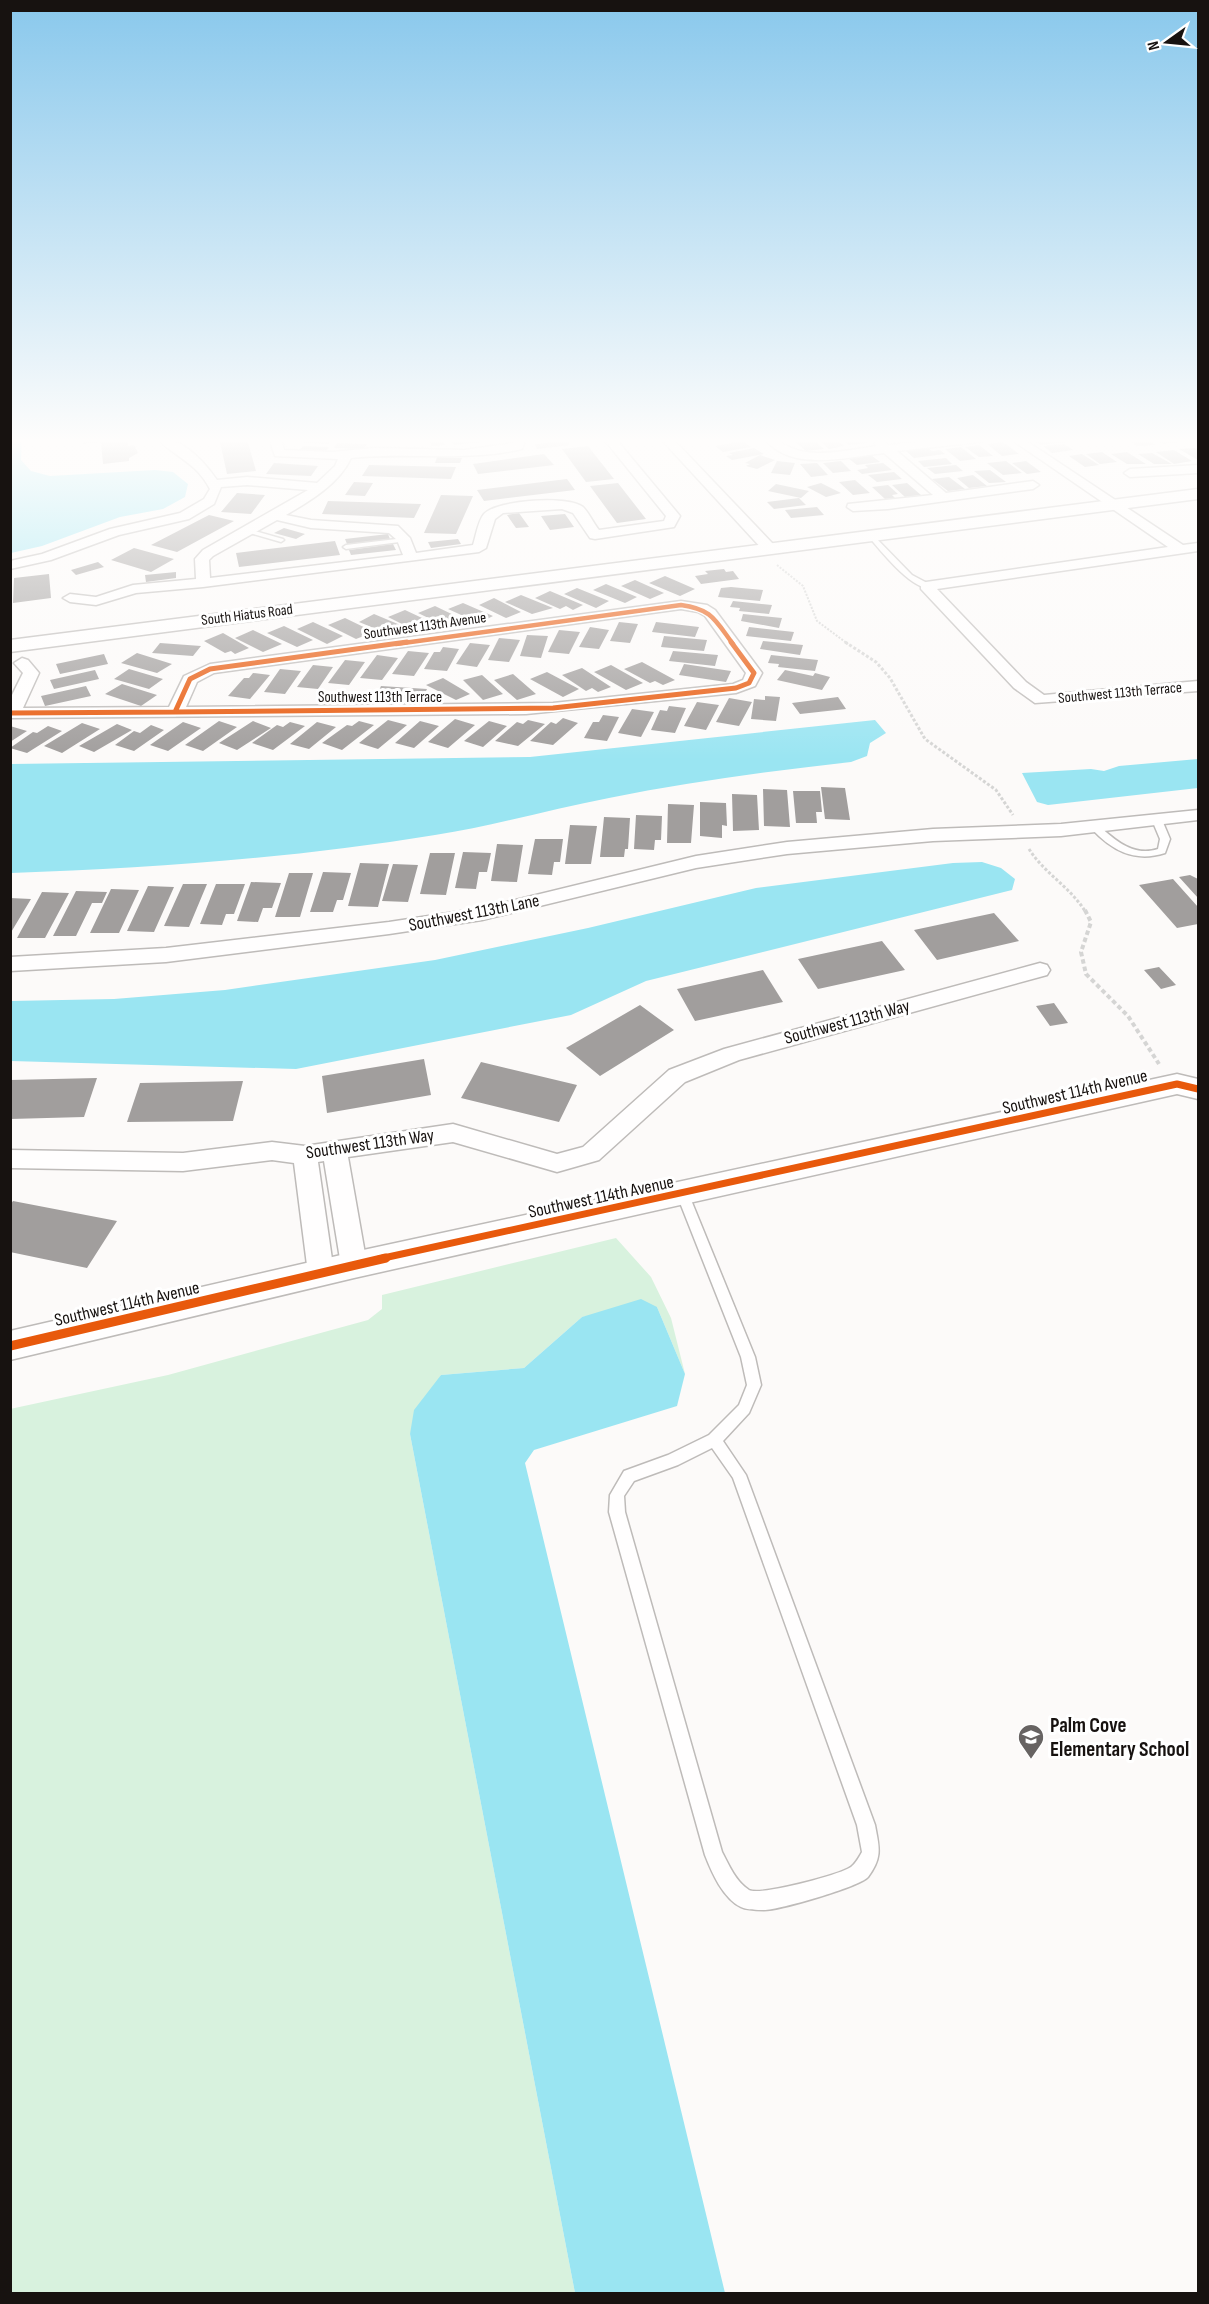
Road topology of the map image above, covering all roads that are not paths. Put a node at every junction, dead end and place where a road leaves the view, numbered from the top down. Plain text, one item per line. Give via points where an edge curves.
1 (79, 546) edge
2 (116, 546) edge
3 (222, 546) edge
4 (358, 546) edge
5 (407, 546) edge
6 (480, 546) edge
7 (764, 546) edge
8 (788, 546) edge
9 (795, 546) edge
10 (880, 546) edge
11 (1175, 546) edge
12 (346, 547) dead end
13 (1198, 547) edge
14 (767, 549) junction
15 (1180, 549) junction
16 (411, 558) junction
17 (10, 565) edge
18 (10, 573) edge
19 (203, 583) junction
20 (926, 586) junction
21 (70, 598) dead end
22 (702, 608) joint
23 (10, 633) edge
24 (10, 646) edge
25 (22, 663) dead end
26 (1198, 686) edge
27 (176, 712) junction
28 (11, 713) edge
29 (1198, 815) edge
30 (1157, 820) junction
31 (1095, 827) junction
32 (10, 964) edge
33 (1040, 970) dead end
34 (1198, 1089) edge
35 (335, 1152) junction
36 (305, 1155) junction
37 (10, 1159) edge
38 (683, 1195) junction
39 (354, 1265) junction
40 (321, 1273) junction
41 (10, 1346) edge
42 (714, 1440) junction

1 - 17 street via 46,558
2 - 18 street via 62,564
3 - 19 street via 202,559
4 - 12 lane
5 - 16 street
6 - 16 street
7 - 14 street
8 - 14 main road, South Hiatus Road
9 - 14 main road, South Hiatus Road
10 - 20 lane via 910,576
11 - 15 street
13 - 15 street
14 - 23 main road, South Hiatus Road
14 - 24 main road, South Hiatus Road
15 - 20 street
16 - 19 street
19 - 21 street via 133,589 96,601
20 - 26 street, Southwest 113th Terrace via 1020,685 1041,700
22 - 27 street, Southwest 113th Avenue via 681,605 210,669 190,679
22 - 27 street, Southwest 113th Terrace via 716,618 754,673 748,683 736,688 535,709
25 - 28 street via 32,673
27 - 28 street, Southwest 113th Terrace
29 - 30 street
30 - 31 street
30 - 31 lane via 1165,839 1162,850 1152,855 1137,855 1118,848
31 - 32 street, Southwest 113th Lane via 933,835 787,848 696,862 482,914 389,928 166,955
33 - 35 street, Southwest 113th Way via 732,1054 677,1076 591,1154 569,1160 557,1163 453,1133
34 - 38 street, Southwest 114th Avenue via 1177,1084
35 - 36 street, Southwest 113th Way
35 - 39 street
36 - 37 street, Southwest 113th Way via 272,1151 183,1162
36 - 40 street
38 - 39 street, Southwest 114th Avenue
38 - 42 lane via 748,1357 754,1385 744,1409
39 - 40 street, Southwest 114th Avenue
40 - 41 street, Southwest 114th Avenue
42 - 42 lane via 629,1476 617,1495 617,1512 714,1855 728,1882 745,1899 765,1901 842,1881 860,1872 871,1853 866,1825 739,1475

